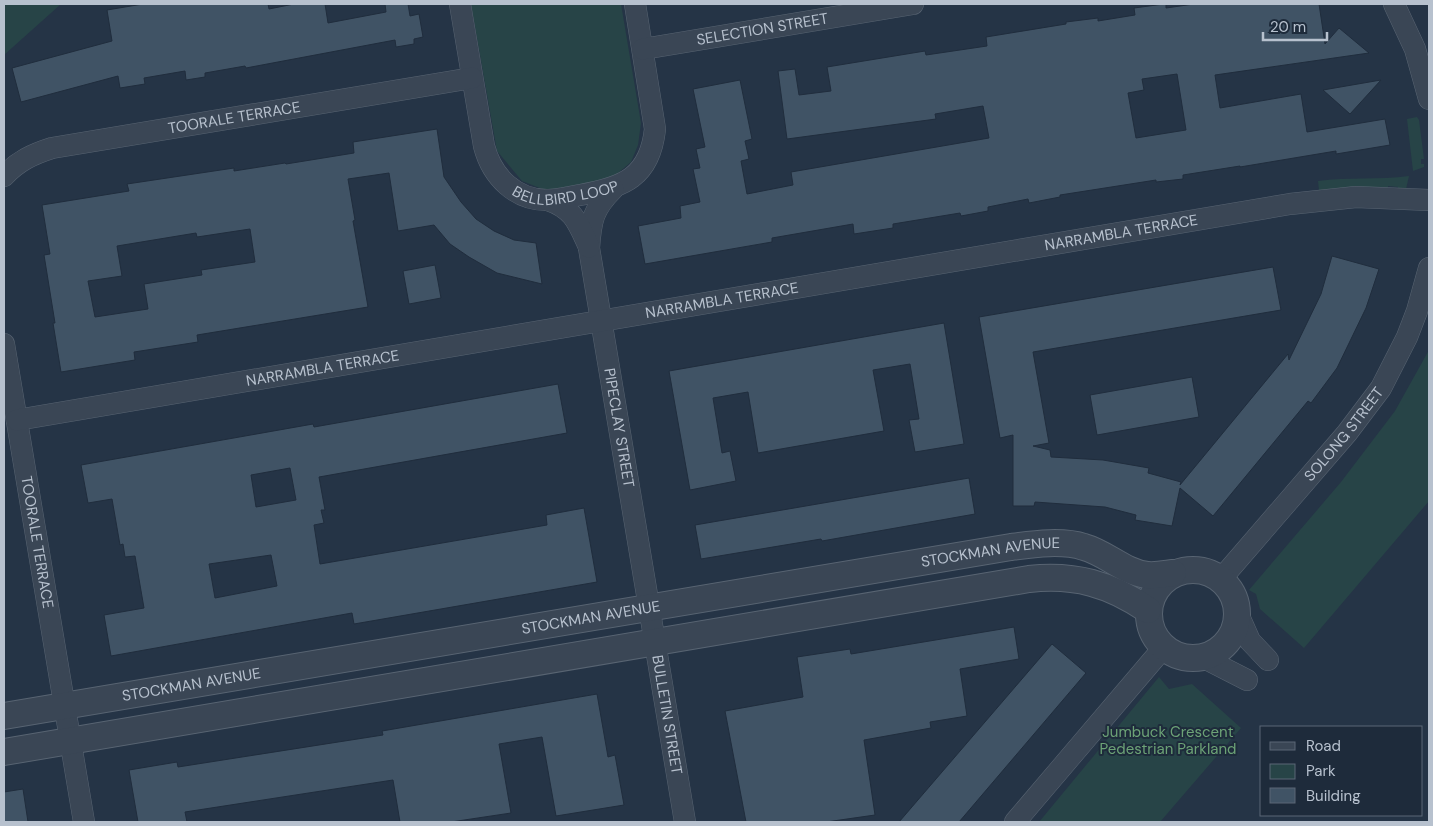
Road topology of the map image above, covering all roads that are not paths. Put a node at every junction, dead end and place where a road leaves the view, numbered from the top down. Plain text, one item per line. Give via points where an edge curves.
1 (460, 4) edge
2 (635, 4) edge
3 (913, 4) edge
4 (1394, 4) edge
5 (643, 49) junction
6 (472, 78) junction
7 (1429, 99) edge
8 (4, 176) edge
9 (613, 189) junction
10 (548, 200) junction
11 (1429, 200) edge
12 (589, 248) junction
13 (1429, 268) edge
14 (601, 322) junction
15 (4, 344) edge
16 (16, 420) junction
17 (1173, 573) junction
18 (1222, 579) junction
19 (649, 608) junction
20 (1148, 610) junction
21 (1238, 614) junction
22 (655, 642) junction
23 (1164, 648) junction
24 (1202, 657) junction
25 (1268, 660) dead end
26 (1247, 680) dead end
27 (65, 706) junction
28 (4, 716) edge
29 (70, 741) junction
30 (4, 752) edge
31 (84, 822) edge
32 (685, 822) edge
33 (1015, 822) edge

1 - 6 street, BELLBIRD LOOP
2 - 5 street, BELLBIRD LOOP
3 - 5 street, SELECTION STREET
4 - 7 street via 1415,50
5 - 9 street, BELLBIRD LOOP via 654,118 654,140 647,161 640,170
6 - 8 street, TOORALE TERRACE via 52,148 26,158
6 - 10 street, BELLBIRD LOOP via 490,166 510,188 528,197
9 - 10 street, BELLBIRD LOOP
9 - 12 street, PIPECLAY STREET via 601,200 594,216
10 - 12 street, PIPECLAY STREET via 564,206 575,218
11 - 14 street, NARRAMBLA TERRACE via 1356,197 1290,204
12 - 14 street, PIPECLAY STREET
13 - 18 street, SOLONG STREET via 1407,337 1380,388 1347,433
14 - 16 street, NARRAMBLA TERRACE
14 - 19 street, PIPECLAY STREET
15 - 16 street, TOORALE TERRACE
16 - 27 street, TOORALE TERRACE
17 - 18 street via 1198,569
17 - 19 street, STOCKMAN AVENUE via 1148,576 1133,572 1100,552 1082,546 1035,544
17 - 20 street via 1152,595
18 - 21 street via 1236,601
19 - 22 street, BULLETIN STREET
19 - 27 street, STOCKMAN AVENUE
20 - 22 street, STOCKMAN AVENUE via 1125,595 1100,585 1048,577
20 - 23 street via 1152,633
21 - 24 street via 1230,639 1221,649
21 - 25 street via 1250,642
22 - 29 street, STOCKMAN AVENUE
22 - 32 street, BULLETIN STREET
23 - 24 street via 1181,657
23 - 33 street
24 - 26 street
27 - 28 street, STOCKMAN AVENUE
27 - 29 street, TOORALE TERRACE
29 - 30 street, STOCKMAN AVENUE
29 - 31 street, TOORALE TERRACE

